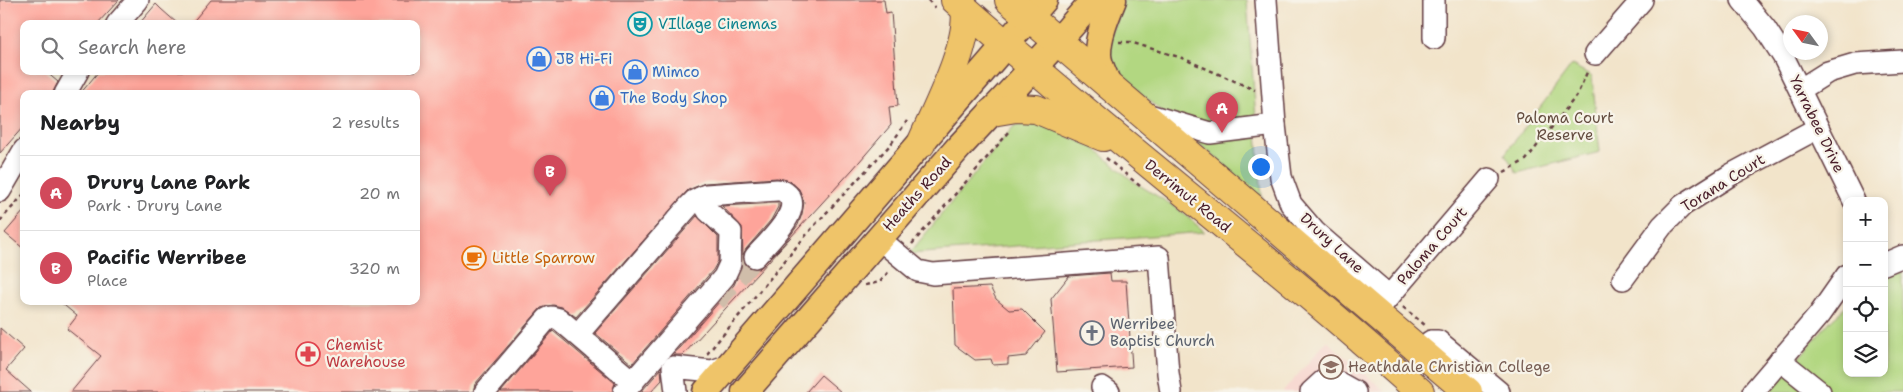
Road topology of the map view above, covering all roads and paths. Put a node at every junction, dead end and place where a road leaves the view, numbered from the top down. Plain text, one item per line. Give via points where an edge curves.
1 (138, 0) edge
2 (928, 0) edge
3 (1009, 0) edge
4 (1094, 0) edge
5 (1113, 0) edge
6 (1266, 0) edge
7 (1434, 0) edge
8 (1642, 0) edge
9 (1742, 0) edge
10 (952, 6) edge
11 (1037, 9) edge
12 (120, 20) edge
13 (1434, 38) dead end
14 (1101, 39) junction
15 (1058, 42) junction
16 (1006, 45) junction
17 (1595, 54) joint
18 (1903, 61) edge
19 (1032, 67) junction
20 (76, 75) edge
21 (1108, 85) junction
22 (1801, 89) junction
23 (67, 90) edge
24 (1274, 103) junction
25 (1142, 113) junction
26 (911, 115) dead end
27 (1002, 120) junction
28 (1274, 125) junction
29 (1818, 128) junction
30 (921, 144) junction
31 (1127, 147) junction
32 (20, 157) edge
33 (1489, 179) joint
34 (0, 191) edge
35 (1852, 197) edge
36 (20, 198) edge
37 (700, 198) junction
38 (0, 221) edge
39 (878, 238) junction
40 (1903, 243) edge
41 (901, 256) junction
42 (755, 257) tunnel mouth
43 (822, 258) junction
44 (1888, 258) edge
45 (1623, 279) dead end
46 (1843, 281) edge
47 (880, 282) dead end
48 (1843, 295) edge
49 (1383, 304) junction
50 (1820, 315) junction
51 (578, 334) junction
52 (1357, 335) junction
53 (1420, 351) junction
54 (1780, 360) junction
55 (729, 366) junction
56 (694, 369) junction
57 (629, 387) edge
58 (485, 392) edge
59 (676, 392) edge
60 (706, 392) edge
61 (745, 392) edge
62 (1172, 392) edge
63 (1310, 392) edge
64 (1355, 392) edge
65 (1420, 392) edge
66 (1425, 392) edge
67 (1468, 392) edge
68 (1499, 392) edge
69 (1753, 392) edge
70 (1820, 392) edge

1 - 12 street
2 - 10 path
3 - 11 highway
4 - 15 main road, Heaths Road
5 - 14 main road
6 - 24 street, Drury Lane
7 - 13 street
8 - 17 street
9 - 22 street, Yarrabee Drive via 1765,28
10 - 16 highway, Derrimut Road
10 - 30 highway via 967,18 964,35
11 - 15 highway
11 - 16 main road, Heaths Road
14 - 21 main road via 1099,60
14 - 24 path via 1130,42 1182,58 1256,90
15 - 19 main road, Heaths Road
15 - 21 highway
16 - 19 highway, Derrimut Road
16 - 30 main road, Heaths Road
17 - 33 path via 1576,95 1526,160
18 - 22 street via 1855,64 1828,72
19 - 27 main road, Heaths Road
19 - 31 highway, Derrimut Road
20 - 23 street
21 - 25 highway
22 - 29 street, Yarrabee Drive
24 - 28 street, Drury Lane
25 - 28 street via 1210,133
25 - 49 highway
26 - 56 path via 891,144 813,227
27 - 31 highway via 1016,108 1036,109
27 - 39 main road, Heaths Road via 959,147
27 - 41 path
28 - 49 street, Drury Lane via 1281,178 1291,204
29 - 35 street, Yarrabee Drive
29 - 45 street, Torana Court via 1732,174 1683,205 1662,226
30 - 43 main road, Heaths Road
31 - 52 highway, Derrimut Road
32 - 34 street
33 - 49 street, Paloma Court
36 - 38 path
37 - 42 street via 777,190 787,194 792,204 790,215
37 - 51 street via 689,206
37 - 57 street via 708,211 731,232 730,264 724,277
39 - 41 street
39 - 43 main road via 868,234 855,235
39 - 61 main road, Heaths Road
40 - 44 street
41 - 47 path
41 - 62 street via 918,271 933,274 1159,257
43 - 55 main road, Heaths Road
46 - 50 street
48 - 50 street
49 - 52 highway
49 - 53 highway
50 - 54 street
51 - 57 street
51 - 58 street via 559,319 547,319
52 - 65 highway, Derrimut Road
53 - 66 highway via 1414,368
53 - 67 highway
53 - 68 street via 1431,341 1438,341
54 - 69 street
54 - 70 street
55 - 56 street via 712,371
55 - 60 main road, Heaths Road
56 - 59 street via 673,367
63 - 64 street via 1323,381 1339,383

